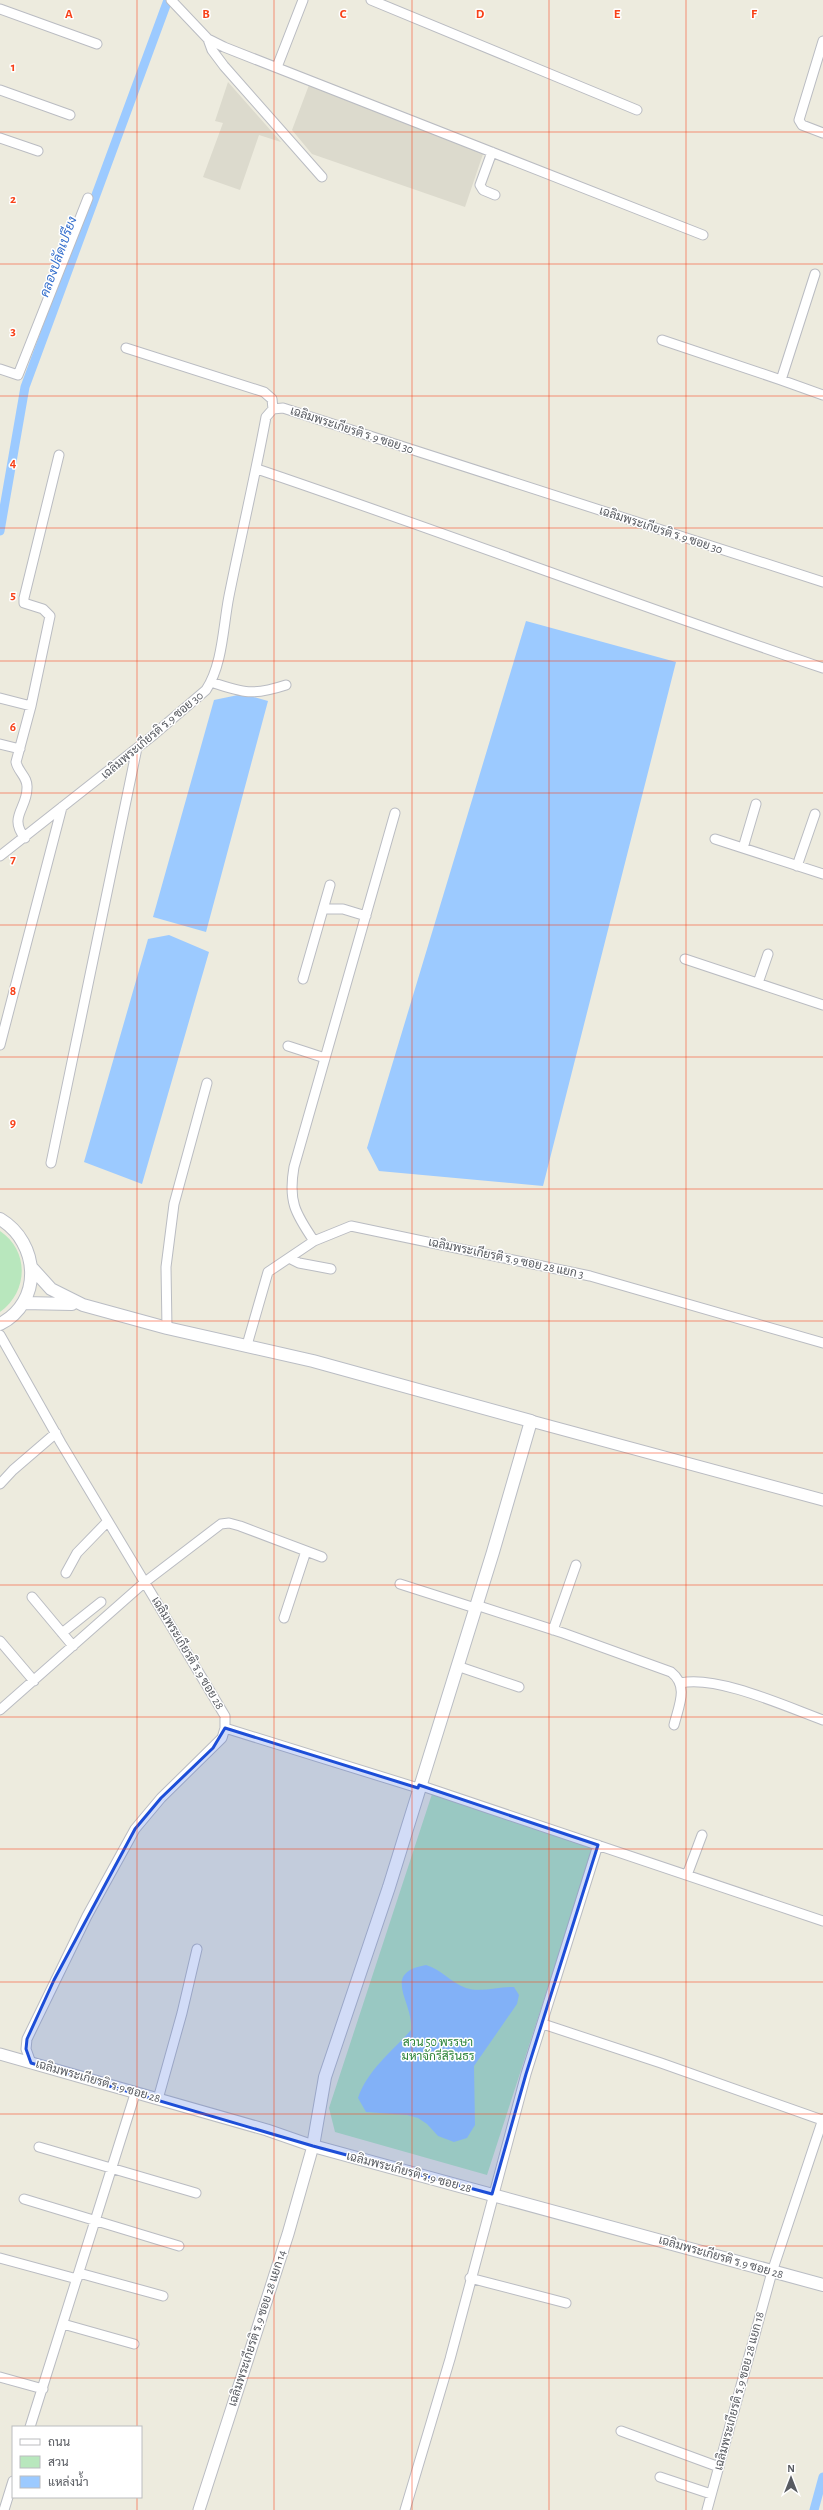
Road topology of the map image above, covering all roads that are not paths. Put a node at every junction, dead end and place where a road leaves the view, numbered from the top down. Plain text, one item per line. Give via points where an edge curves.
1 (171, 0) edge
2 (303, 0) edge
3 (371, 0) edge
4 (0, 9) edge
5 (208, 39) junction
6 (823, 41) edge
7 (97, 44) dead end
8 (277, 67) junction
9 (0, 90) edge
10 (637, 110) dead end
11 (70, 115) dead end
12 (823, 133) edge
13 (0, 138) edge
14 (38, 151) dead end
15 (492, 152) junction
16 (322, 177) dead end
17 (495, 195) dead end
18 (88, 198) dead end
19 (703, 235) dead end
20 (815, 274) dead end
21 (662, 340) dead end
22 (126, 348) dead end
23 (0, 369) edge
24 (781, 380) junction
25 (823, 395) edge
26 (273, 409) junction
27 (59, 455) dead end
28 (256, 469) junction
29 (823, 582) edge
30 (823, 668) edge
31 (211, 682) junction
32 (286, 685) dead end
33 (0, 698) edge
34 (31, 706) junction
35 (0, 744) edge
36 (137, 748) junction
37 (20, 749) junction
38 (756, 804) dead end
39 (62, 808) junction
40 (395, 813) dead end
41 (815, 814) dead end
42 (25, 838) junction
43 (715, 839) dead end
44 (743, 848) junction
45 (0, 856) edge
46 (797, 866) junction
47 (823, 874) edge
48 (330, 885) dead end
49 (323, 909) junction
50 (366, 916) junction
51 (768, 954) dead end
52 (685, 959) dead end
53 (303, 979) dead end
54 (758, 983) junction
55 (823, 1005) edge
56 (0, 1045) edge
57 (288, 1046) dead end
58 (325, 1058) junction
59 (207, 1082) dead end
60 (51, 1163) dead end
61 (0, 1219) edge
62 (314, 1241) junction
63 (289, 1258) junction
64 (32, 1268) junction
65 (331, 1270) dead end
66 (23, 1303) junction
67 (83, 1305) junction
68 (0, 1324) edge
69 (167, 1328) junction
70 (0, 1335) edge
71 (823, 1344) edge
72 (247, 1345) junction
73 (531, 1421) junction
74 (56, 1434) junction
75 (0, 1484) edge
76 (823, 1500) edge
77 (108, 1522) junction
78 (306, 1551) junction
79 (322, 1557) dead end
80 (576, 1565) dead end
81 (66, 1573) dead end
82 (145, 1582) junction
83 (400, 1584) dead end
84 (32, 1597) dead end
85 (101, 1602) dead end
86 (476, 1607) junction
87 (284, 1618) dead end
88 (554, 1630) junction
89 (62, 1633) junction
90 (0, 1641) edge
91 (73, 1646) junction
92 (457, 1666) junction
93 (34, 1681) junction
94 (681, 1683) junction
95 (519, 1687) dead end
96 (0, 1710) edge
97 (823, 1720) edge
98 (674, 1725) dead end
99 (225, 1728) junction
100 (419, 1787) junction
101 (702, 1835) dead end
102 (598, 1845) junction
103 (687, 1875) junction
104 (823, 1921) edge
105 (197, 1949) dead end
106 (543, 2024) junction
107 (0, 2054) edge
108 (31, 2063) junction
109 (135, 2094) junction
110 (158, 2099) junction
111 (823, 2120) edge
112 (313, 2146) junction
113 (39, 2147) dead end
114 (111, 2170) junction
115 (196, 2194) dead end
116 (492, 2194) junction
117 (24, 2200) dead end
118 (95, 2222) junction
119 (179, 2246) dead end
120 (0, 2258) edge
121 (772, 2272) junction
122 (78, 2276) junction
123 (470, 2278) junction
124 (823, 2285) edge
125 (163, 2296) dead end
126 (566, 2303) dead end
127 (63, 2324) junction
128 (134, 2344) dead end
129 (0, 2377) edge
130 (42, 2389) junction
131 (30, 2426) edge
132 (621, 2431) dead end
133 (719, 2467) junction
134 (660, 2477) dead end
135 (12, 2484) edge
136 (711, 2494) junction
137 (4, 2510) edge
138 (199, 2510) edge
139 (405, 2510) edge
140 (707, 2510) edge

1 - 5 street
2 - 8 street
3 - 10 street
4 - 7 street
5 - 8 street
5 - 16 street via 212,50 224,66
6 - 12 street via 799,120 802,125
8 - 15 street
9 - 11 street
13 - 14 street
15 - 17 street via 480,185 483,190
15 - 19 street
18 - 23 street via 18,375
20 - 24 street
21 - 24 street
22 - 26 street via 264,392 272,399
24 - 25 street
26 - 28 street, เฉลิมพระเกียรติ ร.9 ซอย 30 via 266,417
26 - 29 street, เฉลิมพระเกียรติ ร.9 ซอย 30 via 283,408
27 - 34 street via 24,598 24,603 28,606 43,609 50,616
28 - 30 street via 442,532 683,621
28 - 31 street, เฉลิมพระเกียรติ ร.9 ซอย 30
31 - 32 street via 261,693
31 - 36 street, เฉลิมพระเกียรติ ร.9 ซอย 30 via 206,690
33 - 34 street
34 - 37 street
35 - 37 street
36 - 39 street, เฉลิมพระเกียรติ ร.9 ซอย 30
36 - 60 street
37 - 42 street via 17,766 25,778 27,788 17,828
38 - 44 street
39 - 42 street, เฉลิมพระเกียรติ ร.9 ซอย 30
39 - 56 street
40 - 50 street
41 - 46 street
42 - 45 street, เฉลิมพระเกียรติ ร.9 ซอย 30
43 - 44 street
44 - 46 street
46 - 47 street
48 - 49 street
49 - 50 street via 343,909
49 - 53 street
50 - 58 street
51 - 54 street
52 - 54 street
54 - 55 street
57 - 58 street
58 - 62 street via 291,1185 296,1213
59 - 69 street via 174,1204 166,1267
61 - 64 main road via 11,1226 22,1240 30,1256
62 - 63 street, เฉลิมพระเกียรติ ร.9 ซอย 28 แยก 3
62 - 71 street, เฉลิมพระเกียรติ ร.9 ซอย 28 แยก 3 via 344,1227 363,1228 590,1276
63 - 65 street via 299,1264
63 - 72 street, เฉลิมพระเกียรติ ร.9 ซอย 28 แยก 3 via 268,1272
64 - 66 main road via 30,1286
64 - 67 main road via 51,1289
66 - 67 main road via 39,1305 64,1302
66 - 68 main road via 11,1317
67 - 69 main road
69 - 72 main road
70 - 74 street, เฉลิมพระเกียรติ ร.9 ซอย 28
72 - 73 main road
73 - 76 street
73 - 86 main road
74 - 75 street
74 - 77 street, เฉลิมพระเกียรติ ร.9 ซอย 28
77 - 81 street via 77,1553
77 - 82 street, เฉลิมพระเกียรติ ร.9 ซอย 28
78 - 79 street
78 - 82 street via 229,1522 221,1524
78 - 87 street
80 - 88 street
82 - 91 street
82 - 99 street, เฉลิมพระเกียรติ ร.9 ซอย 28 via 222,1707
83 - 86 street
84 - 89 street
85 - 89 street
86 - 88 street
86 - 92 main road
88 - 94 street via 658,1666 671,1672
89 - 91 street
90 - 93 street
91 - 93 street
92 - 95 street
92 - 100 main road
93 - 96 street
94 - 97 street via 692,1680 709,1682 756,1695
94 - 98 street via 682,1698
99 - 100 street
99 - 108 street, เฉลิมพระเกียรติ ร.9 ซอย 28 via 222,1738 160,1798 132,1835 83,1923 27,2039 26,2049
100 - 102 street
100 - 112 main road via 389,1887 324,2077
101 - 103 street
102 - 103 street
102 - 106 street
103 - 104 street
105 - 110 street
106 - 111 street
106 - 116 street
107 - 108 street
108 - 109 street, เฉลิมพระเกียรติ ร.9 ซอย 28
109 - 110 street, เฉลิมพระเกียรติ ร.9 ซอย 28
109 - 114 street
110 - 112 street, เฉลิมพระเกียรติ ร.9 ซอย 28
111 - 121 street, เฉลิมพระเกียรติ ร.9 ซอย 28 แยก 18
112 - 116 main road, เฉลิมพระเกียรติ ร.9 ซอย 28
112 - 138 street, เฉลิมพระเกียรติ ร.9 ซอย 28 แยก 14 via 288,2234
113 - 114 street
114 - 115 street
114 - 118 street
116 - 121 main road, เฉลิมพระเกียรติ ร.9 ซอย 28
116 - 123 street
117 - 118 street
118 - 119 street
118 - 122 street
120 - 122 street
121 - 124 main road, เฉลิมพระเกียรติ ร.9 ซอย 28
121 - 133 street, เฉลิมพระเกียรติ ร.9 ซอย 28 แยก 18
122 - 125 street
122 - 127 street
123 - 126 street
123 - 139 street via 450,2359
127 - 128 street
127 - 130 street
129 - 130 street
130 - 131 street
132 - 133 street
133 - 136 street, เฉลิมพระเกียรติ ร.9 ซอย 28 แยก 18
134 - 136 street
135 - 137 street
136 - 140 street, เฉลิมพระเกียรติ ร.9 ซอย 28 แยก 18

